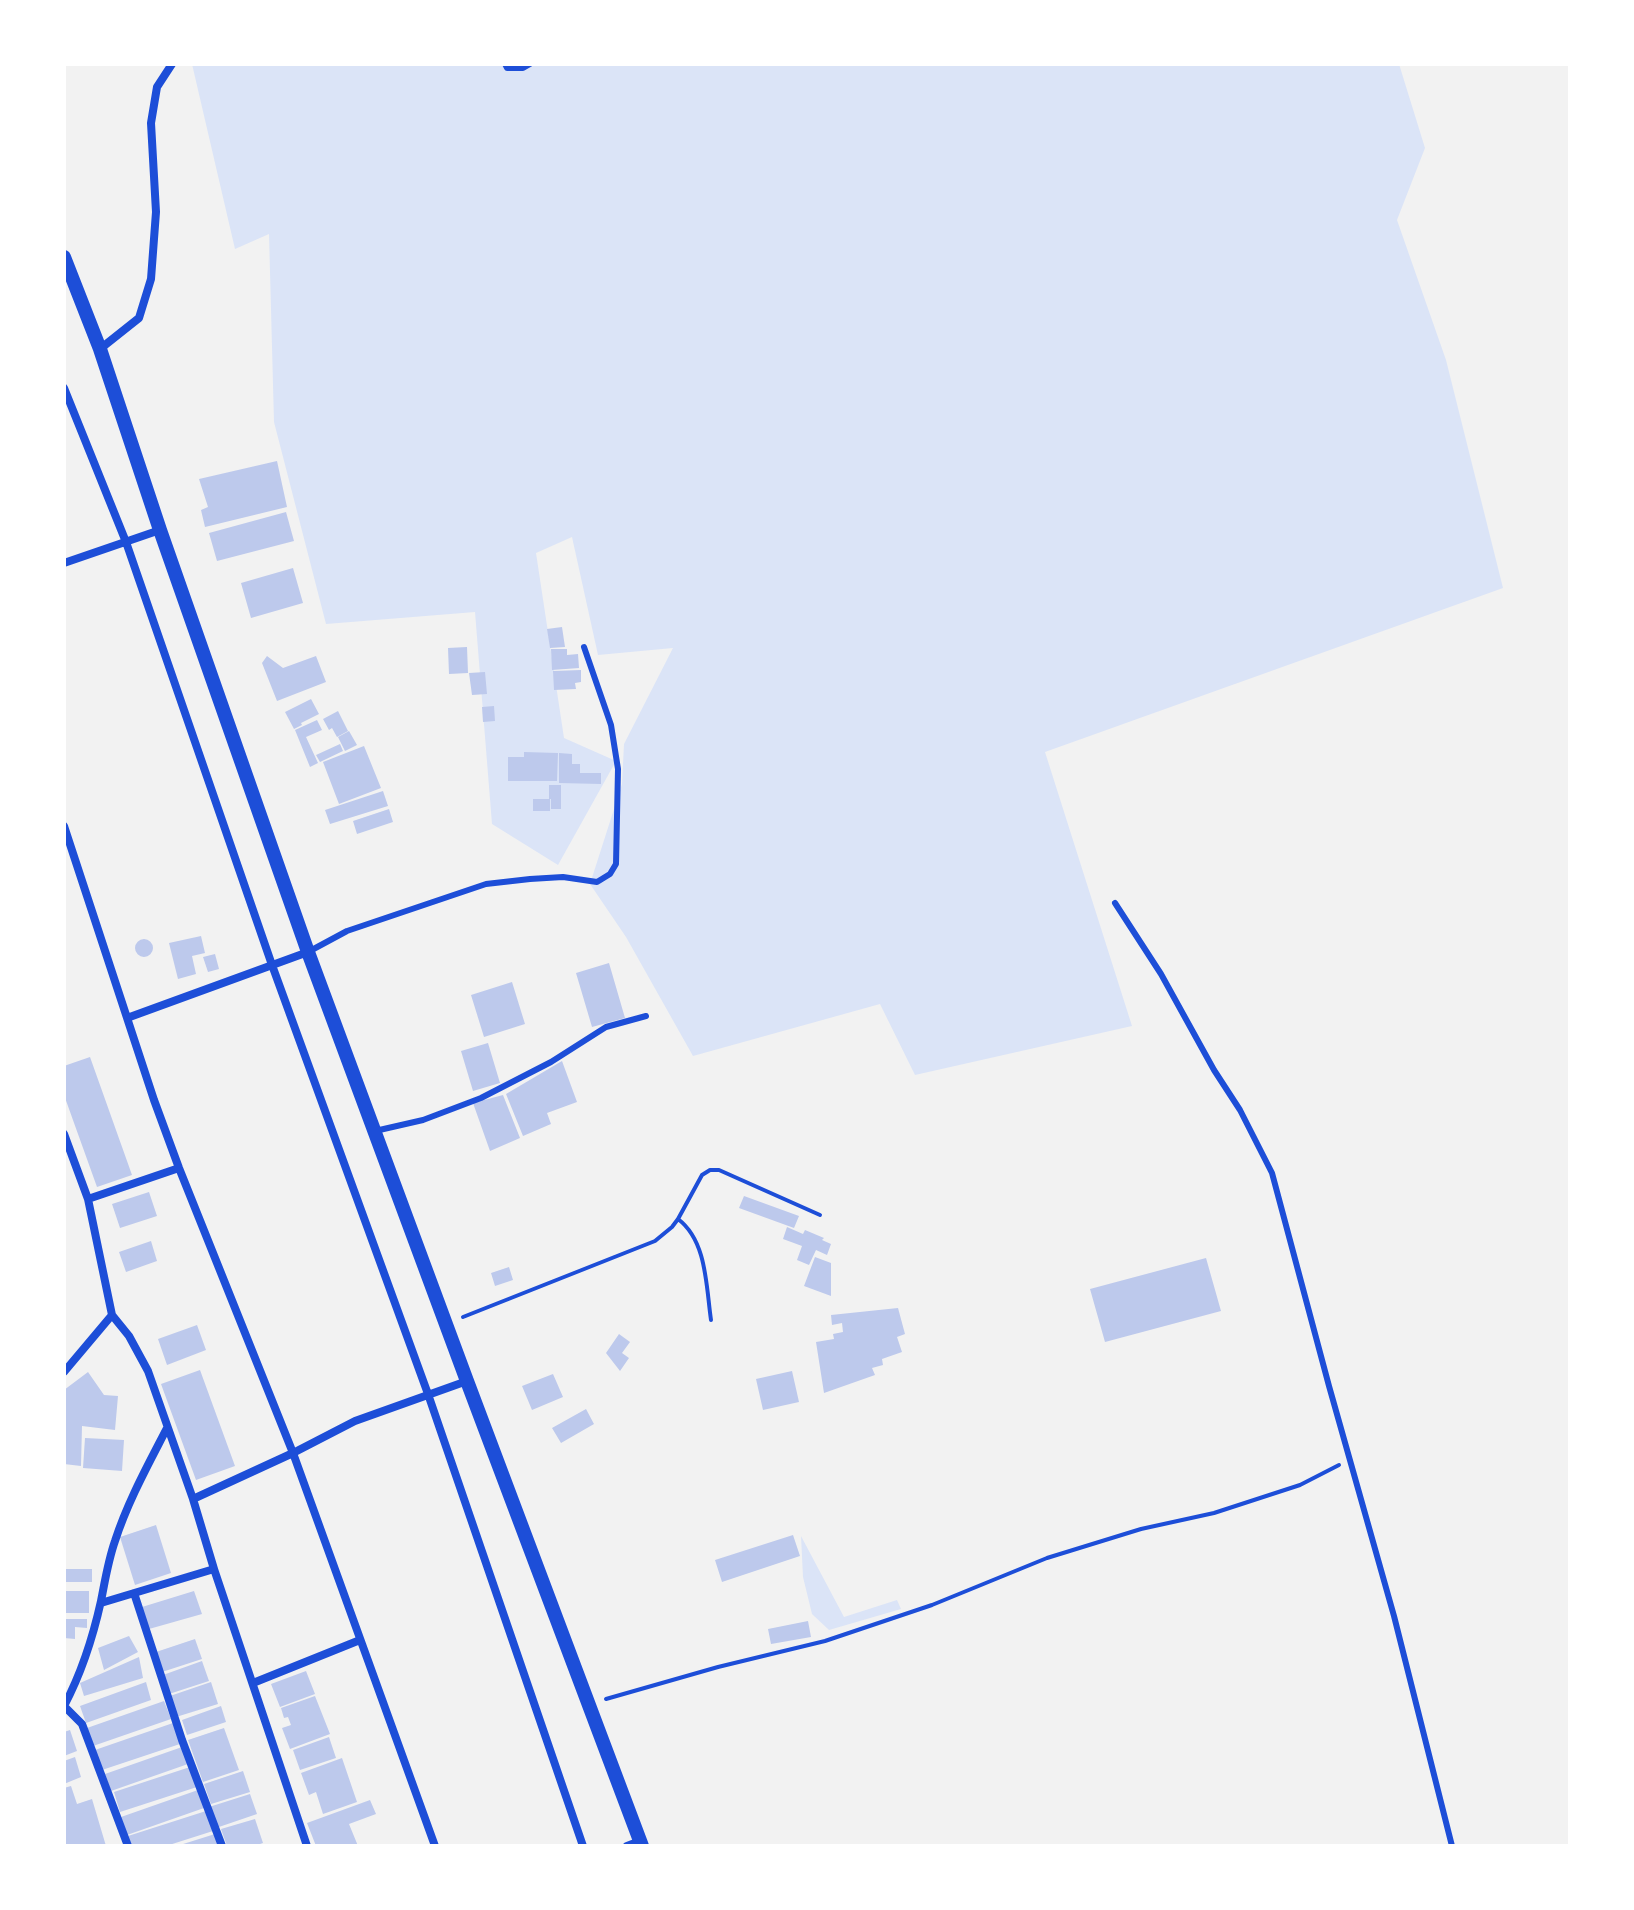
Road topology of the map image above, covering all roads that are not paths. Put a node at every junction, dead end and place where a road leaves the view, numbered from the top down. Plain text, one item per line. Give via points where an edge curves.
1 (172, 64) edge
2 (505, 64) edge
3 (530, 64) edge
4 (64, 257) edge
5 (100, 349) junction
6 (64, 388) edge
7 (160, 530) junction
8 (126, 542) junction
9 (64, 563) edge
10 (584, 647) dead end
11 (64, 826) edge
12 (1115, 903) dead end
13 (308, 952) junction
14 (272, 965) junction
15 (646, 1016) dead end
16 (127, 1018) junction
17 (375, 1131) junction
18 (64, 1137) edge
19 (179, 1168) junction
20 (88, 1199) junction
21 (112, 1315) junction
22 (64, 1372) edge
23 (467, 1381) junction
24 (428, 1394) junction
25 (167, 1428) junction
26 (293, 1453) junction
27 (193, 1499) junction
28 (214, 1569) junction
29 (134, 1593) junction
30 (101, 1603) junction
31 (360, 1640) junction
32 (253, 1683) junction
33 (64, 1706) edge
34 (636, 1844) edge
35 (128, 1846) edge
36 (222, 1846) edge
37 (307, 1846) edge
38 (435, 1846) edge
39 (583, 1846) edge
40 (1452, 1846) edge

1 - 5 street via 157,87 151,123 156,212 151,279 139,318
2 - 3 lane
4 - 5 street
5 - 7 street
6 - 8 street
7 - 8 street
7 - 13 street
8 - 9 street
8 - 14 street
10 - 13 lane via 611,725 618,769 616,864 610,874 597,882 563,877 486,884 347,931
11 - 16 street
12 - 40 lane via 1161,974 1272,1173
13 - 14 street
13 - 17 street
14 - 16 street
14 - 24 street
15 - 17 lane via 606,1027 481,1098
16 - 19 street
17 - 23 street
18 - 20 street
19 - 20 street
19 - 26 street
20 - 21 street
21 - 22 street
21 - 25 street via 148,1371
23 - 24 street
23 - 34 street
24 - 26 street via 355,1421
24 - 39 street
25 - 27 street
25 - 30 street via 129,1502
26 - 27 street
26 - 31 street
27 - 28 street
28 - 29 street
28 - 32 street
29 - 30 street
29 - 36 street
30 - 33 street via 79,1678
31 - 32 street
31 - 38 street
32 - 37 street
33 - 35 street via 82,1724

